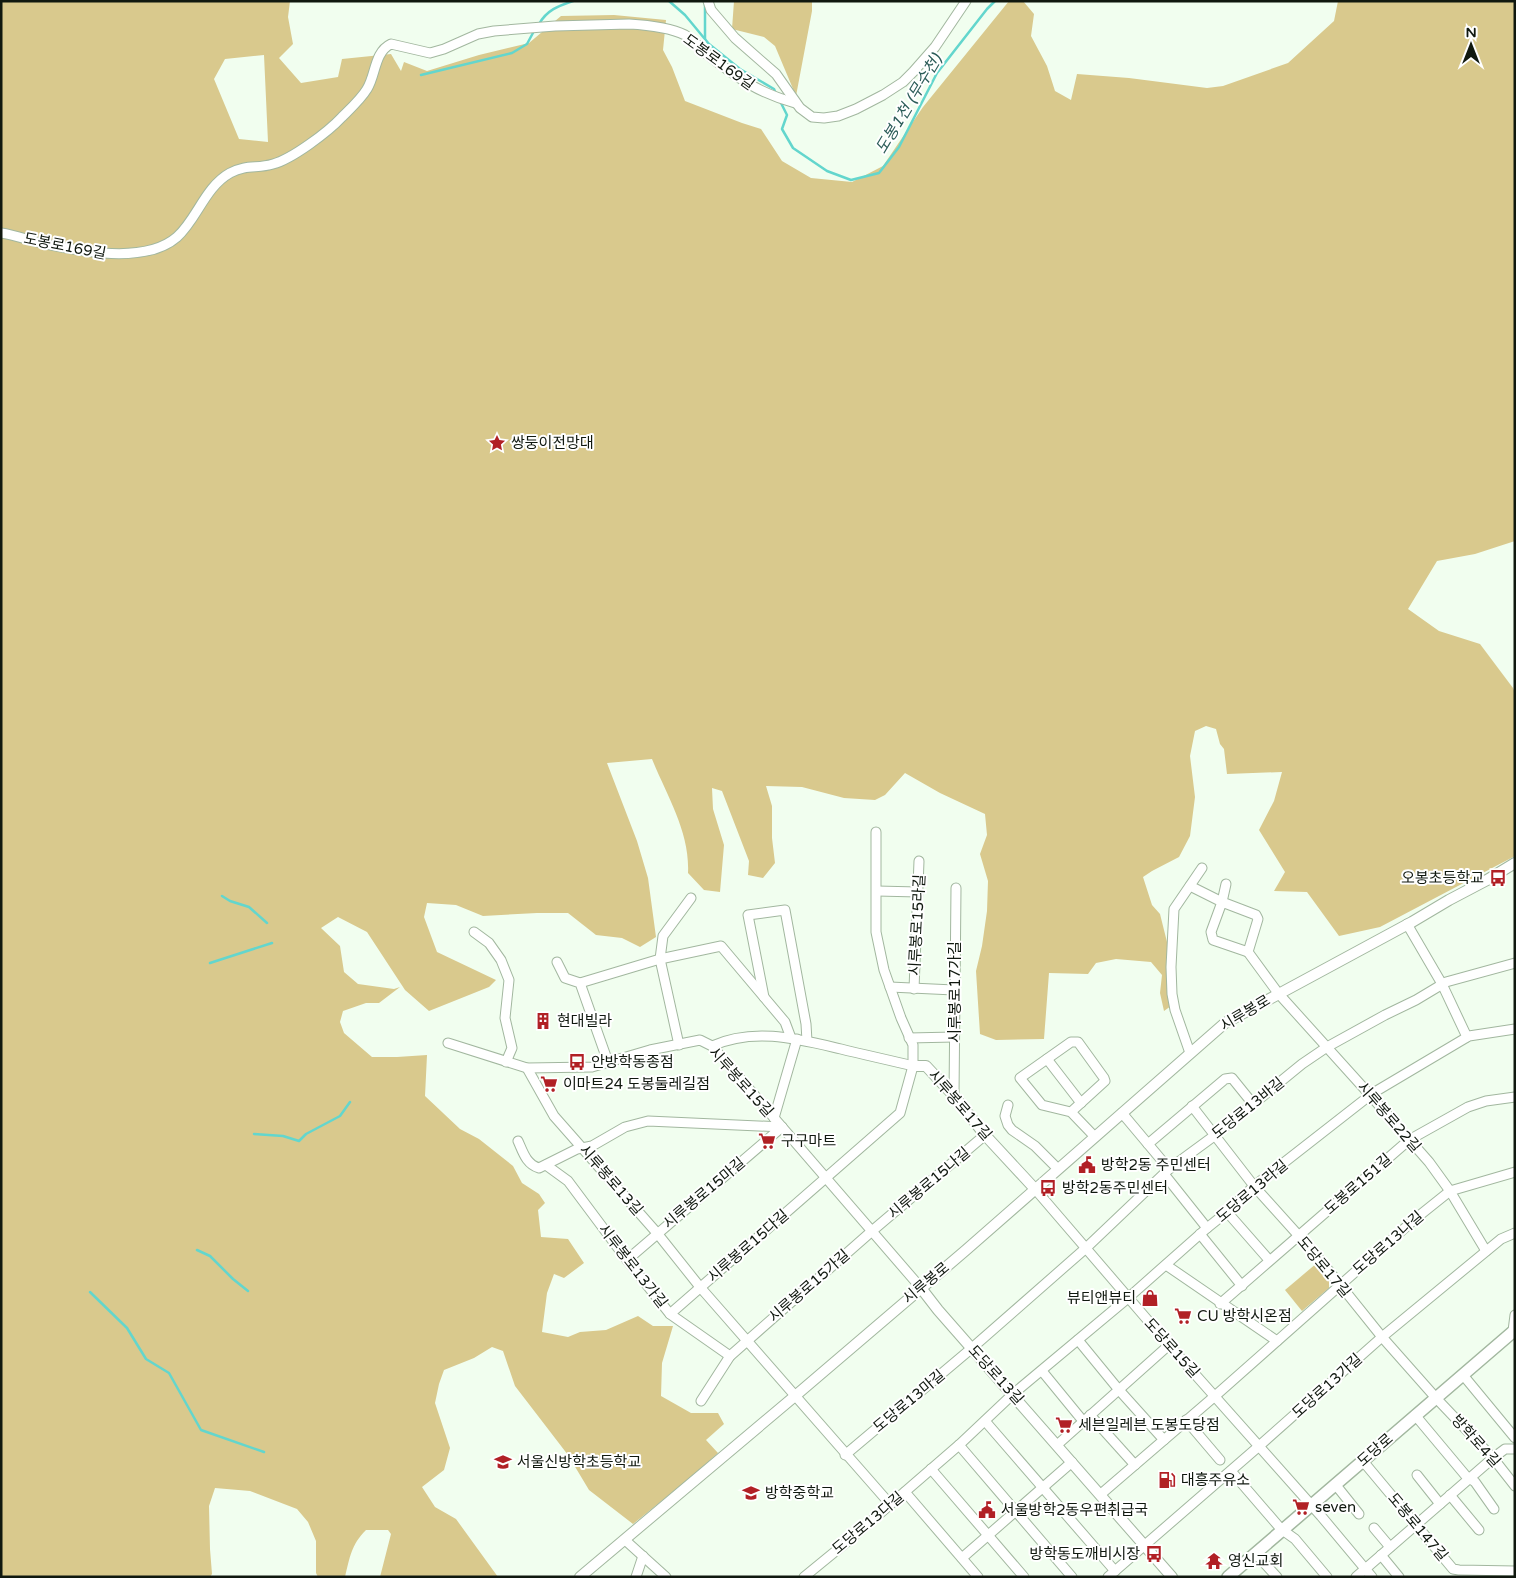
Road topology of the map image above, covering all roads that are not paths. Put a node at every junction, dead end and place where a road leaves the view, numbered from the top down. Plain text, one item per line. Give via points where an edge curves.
1 (708, 1) edge
2 (966, 1) edge
3 (793, 102) junction
4 (1, 233) edge
5 (876, 832) dead end
6 (919, 861) dead end
7 (1515, 863) edge
8 (1202, 868) dead end
9 (1226, 884) dead end
10 (1190, 886) junction
11 (956, 888) dead end
12 (877, 891) junction
13 (918, 892) junction
14 (691, 898) dead end
15 (1222, 902) junction
16 (1408, 924) junction
17 (474, 932) dead end
18 (1248, 952) junction
19 (660, 960) junction
20 (557, 962) dead end
21 (1515, 963) edge
22 (580, 983) junction
23 (1442, 984) junction
24 (890, 988) junction
25 (914, 988) junction
26 (954, 990) junction
27 (1278, 993) junction
28 (765, 999) junction
29 (1515, 1028) edge
30 (954, 1037) junction
31 (1467, 1037) junction
32 (794, 1038) junction
33 (910, 1038) junction
34 (807, 1041) junction
35 (448, 1043) dead end
36 (679, 1045) junction
37 (712, 1046) junction
38 (1327, 1047) junction
39 (1190, 1053) junction
40 (1047, 1059) junction
41 (506, 1062) junction
42 (608, 1062) junction
43 (913, 1066) junction
44 (527, 1068) junction
45 (1370, 1095) junction
46 (954, 1096) junction
47 (1515, 1097) edge
48 (1080, 1103) junction
49 (1253, 1104) junction
50 (1008, 1105) dead end
51 (1192, 1106) junction
52 (1071, 1112) junction
53 (1122, 1112) junction
54 (774, 1118) junction
55 (782, 1127) junction
56 (986, 1135) junction
57 (1214, 1136) junction
58 (1095, 1137) junction
59 (1409, 1140) junction
60 (518, 1141) dead end
61 (1148, 1144) junction
62 (583, 1148) junction
63 (546, 1165) junction
64 (1058, 1169) junction
65 (1166, 1172) junction
66 (1515, 1172) edge
67 (826, 1178) junction
68 (1254, 1186) junction
69 (1035, 1189) junction
70 (1450, 1191) junction
71 (1227, 1212) junction
72 (872, 1231) junction
73 (1203, 1231) junction
74 (657, 1233) junction
75 (1515, 1233) edge
76 (1298, 1236) junction
77 (1086, 1248) junction
78 (1486, 1251) junction
79 (627, 1260) junction
80 (1269, 1260) junction
81 (1166, 1265) junction
82 (1340, 1285) junction
83 (1242, 1286) junction
84 (700, 1287) junction
85 (921, 1288) junction
86 (1128, 1298) junction
87 (1220, 1304) junction
88 (670, 1314) junction
89 (1515, 1315) edge
90 (1514, 1331) edge
91 (1382, 1337) junction
92 (1078, 1340) junction
93 (747, 1341) junction
94 (1277, 1341) junction
95 (1169, 1345) junction
96 (972, 1348) junction
97 (730, 1356) junction
98 (1042, 1371) junction
99 (1462, 1375) junction
100 (1119, 1390) junction
101 (1013, 1394) junction
102 (795, 1396) junction
103 (1215, 1396) junction
104 (1436, 1398) junction
105 (701, 1401) dead end
106 (1415, 1415) junction
107 (1087, 1418) junction
108 (1186, 1420) junction
109 (985, 1421) junction
110 (1515, 1438) edge
111 (1164, 1440) junction
112 (1057, 1444) junction
113 (959, 1445) junction
114 (1258, 1447) junction
115 (1515, 1449) edge
116 (845, 1454) junction
117 (1493, 1458) junction
118 (1220, 1460) dead end
119 (1362, 1460) junction
120 (1072, 1462) junction
121 (1135, 1465) junction
122 (931, 1469) junction
123 (1231, 1471) junction
124 (1417, 1475) dead end
125 (1470, 1478) junction
126 (1335, 1484) junction
127 (1515, 1486) edge
128 (1042, 1488) junction
129 (905, 1492) junction
130 (1100, 1494) junction
131 (1450, 1495) junction
132 (890, 1504) junction
133 (1440, 1504) junction
134 (1310, 1505) junction
135 (1494, 1509) dead end
136 (1016, 1511) junction
137 (1359, 1514) dead end
138 (1416, 1524) junction
139 (1374, 1528) dead end
140 (1281, 1529) junction
141 (1479, 1530) dead end
142 (988, 1535) junction
143 (625, 1540) junction
144 (1145, 1546) junction
145 (1390, 1547) junction
146 (1255, 1552) junction
147 (1380, 1555) junction
148 (644, 1556) junction
149 (962, 1558) junction
150 (1365, 1569) junction
151 (1515, 1570) edge
152 (1454, 1573) edge
153 (1112, 1574) edge
154 (580, 1577) edge
155 (636, 1577) edge
156 (666, 1577) edge
157 (804, 1577) edge
158 (978, 1577) edge
159 (1024, 1577) edge
160 (1072, 1577) edge
161 (1172, 1577) edge
162 (1228, 1577) edge
163 (1277, 1577) edge
164 (1327, 1577) edge
165 (1356, 1577) edge
166 (1372, 1577) edge
167 (1399, 1577) edge

1 - 3 street, 도봉로169길 via 711,10 735,38 776,74
2 - 3 street, 도봉로169길 via 914,72 882,95 848,112 826,118 809,116
3 - 4 street, 도봉로169길 via 753,88 687,36 644,25 511,29 478,34 430,53 391,44 382,51 368,88 341,118 304,148 275,164 249,166 228,174 213,187 177,237 158,247 115,255
5 - 12 street, 시루봉로15라길
6 - 13 street, 시루봉로15라길
7 - 16 street, 시루봉로
8 - 10 street
9 - 15 street
10 - 15 street
10 - 39 street via 1174,909 1171,967 1175,1010
11 - 26 street, 시루봉로17가길
12 - 13 street
12 - 24 street, 시루봉로15라길 via 876,932
13 - 25 street, 시루봉로15라길
14 - 19 street via 663,936
15 - 18 street via 1256,915 1258,919
15 - 18 street via 1211,937
16 - 23 street
16 - 27 street, 시루봉로
17 - 41 street via 490,943 509,980 505,1018 512,1048
18 - 27 street, 시루봉로
19 - 22 street
19 - 28 street via 721,946
19 - 36 street
20 - 22 street via 565,978
21 - 23 street, 도당로13바길
22 - 42 street
23 - 31 street
23 - 38 street, 도당로13바길
24 - 25 street, 시루봉로15라길
24 - 33 street, 시루봉로15라길
25 - 26 street, 시루봉로15라길
26 - 30 street, 시루봉로17가길
27 - 38 street, 시루봉로22길
27 - 39 street, 시루봉로 via 1225,1023
28 - 32 street
28 - 34 street via 748,916 786,910
29 - 31 street, 도당로13라길
30 - 33 street
30 - 46 street, 시루봉로17가길
31 - 45 street, 도당로13라길
32 - 34 street, 시루봉로17길
32 - 37 street, 시루봉로17길 via 737,1038
32 - 54 street
33 - 43 street, 시루봉로15라길
34 - 43 street, 시루봉로17길
35 - 41 street, 시루봉로15길
36 - 37 street, 시루봉로15길 via 700,1040
36 - 42 street, 시루봉로15길
37 - 54 street, 시루봉로15길
38 - 45 street, 시루봉로22길
38 - 49 street, 도당로13바길
39 - 53 street, 시루봉로
40 - 48 street
40 - 48 street via 1071,1042 1078,1042 1105,1081
40 - 52 street via 1020,1078 1042,1105
41 - 44 street, 시루봉로15길
42 - 44 street, 시루봉로15길 via 592,1067
43 - 46 street, 시루봉로17길 via 926,1066
43 - 67 street, 시루봉로15라길 via 900,1113
44 - 62 street, 시루봉로13길 via 554,1116
45 - 59 street, 시루봉로22길
45 - 68 street, 도당로13라길
46 - 56 street, 시루봉로17길
47 - 59 street, 도봉로151길 via 1468,1107
48 - 52 street
49 - 51 street via 1229,1078
49 - 57 street, 도당로13바길
50 - 64 street via 1008,1125
51 - 57 street, 도당로17길
51 - 61 street
52 - 58 street
53 - 58 street, 시루봉로
53 - 61 street
54 - 55 street, 시루봉로15길
55 - 62 street via 648,1121 625,1127
55 - 67 street, 시루봉로15길
55 - 74 street, 시루봉로15마길
56 - 69 street, 시루봉로17길
56 - 72 street, 시루봉로15나길
57 - 65 street, 도당로13바길
57 - 68 street, 도당로17길
58 - 64 street, 시루봉로
59 - 70 street, 시루봉로22길
59 - 76 street, 도봉로151길
60 - 63 street, 시루봉로13가길 via 528,1163 539,1168
61 - 65 street
62 - 63 street
62 - 74 street, 시루봉로13길
63 - 79 street, 시루봉로13가길 via 568,1181
64 - 69 street, 시루봉로
65 - 73 street
65 - 77 street, 도당로13바길
66 - 70 street, 도당로13나길
67 - 72 street, 시루봉로15길
67 - 84 street, 시루봉로15다길
68 - 71 street, 도당로13라길
68 - 76 street, 도당로17길
69 - 77 street, 도당로15길
69 - 85 street, 시루봉로
70 - 78 street, 시루봉로22길
70 - 82 street, 도당로13나길
71 - 73 street, 도당로13라길
71 - 80 street
72 - 85 street, 시루봉로15길
72 - 93 street, 시루봉로15가길
73 - 81 street, 도당로13라길
73 - 83 street
74 - 79 street, 시루봉로15마길
74 - 84 street, 시루봉로13길
75 - 78 street, 도당로13가길
76 - 80 street, 도봉로151길
76 - 82 street, 도당로17길
77 - 86 street, 도당로15길
77 - 96 street, 도당로13바길
78 - 91 street, 도당로13가길
79 - 88 street, 시루봉로13가길
80 - 83 street, 도봉로151길
81 - 86 street, 도당로13라길
81 - 87 street
82 - 91 street, 도당로17길
82 - 94 street, 도당로13나길
83 - 87 street, 도봉로151길
84 - 88 street, 시루봉로15다길
84 - 93 street
85 - 96 street, 도당로13길
85 - 102 street, 시루봉로
86 - 92 street, 도당로13라길
86 - 95 street, 도당로15길
87 - 94 street
88 - 97 street, 시루봉로13가길
89 - 90 street
90 - 99 main road, 도당로
91 - 104 street, 도당로17길
91 - 114 street, 도당로13가길
92 - 98 street, 도당로13라길
92 - 100 street
93 - 97 street
93 - 102 street
94 - 103 street, 도당로13나길
95 - 100 street
95 - 103 street, 도당로15길
96 - 101 street, 도당로13길
96 - 116 street, 도당로13마길
97 - 105 street
98 - 101 street, 도당로13라길
98 - 107 street
99 - 104 main road, 도당로
99 - 110 street
100 - 107 street
100 - 111 street
101 - 109 street, 도당로13다길
101 - 112 street, 도당로13길
102 - 116 street
102 - 143 street, 시루봉로
103 - 108 street, 도당로13나길
103 - 114 street, 도당로15길
104 - 106 main road, 도당로
104 - 117 street, 방학로4길
106 - 119 main road, 도당로
106 - 125 street
107 - 112 street
107 - 121 street
108 - 111 street, 도당로13나길
108 - 118 street
109 - 113 street, 도당로13다길
109 - 128 street
111 - 121 street, 도당로13나길
112 - 120 street, 도당로13길
113 - 122 street, 도당로13다길
113 - 136 street
114 - 123 street, 도당로13가길
114 - 134 street, 도당로15길
115 - 117 street via 1505,1449
116 - 132 street
117 - 125 street
117 - 127 street, 방학로4길
119 - 126 main road, 도당로
119 - 138 street, 도봉로147길
120 - 128 street
120 - 130 street, 도당로13길
121 - 130 street, 도당로13나길
122 - 129 street, 도당로13다길
122 - 142 street
123 - 140 street
123 - 144 street, 도당로13가길
124 - 133 street
125 - 131 street
125 - 135 street
126 - 134 main road, 도당로
126 - 137 street
128 - 136 street
128 - 153 street
129 - 132 street, 도당로13다길
129 - 149 street
130 - 144 street, 도당로13길
131 - 133 street
131 - 141 street
132 - 157 street, 도당로13다길
133 - 138 street
134 - 140 main road, 도당로
134 - 150 street, 도당로15길
136 - 142 street
136 - 160 street
138 - 145 street
138 - 152 street, 도봉로147길
139 - 145 street
140 - 146 main road, 도당로
140 - 164 street
142 - 149 street
142 - 159 street
143 - 148 street
143 - 154 street, 시루봉로
144 - 153 street, 도당로13가길
144 - 161 street, 도당로13길
145 - 147 street
146 - 162 main road, 도당로
146 - 163 street
147 - 150 street
147 - 167 street
148 - 155 street
148 - 156 street
149 - 158 street
150 - 165 street
150 - 166 street, 도당로15길
151 - 152 street, 도봉로147길

